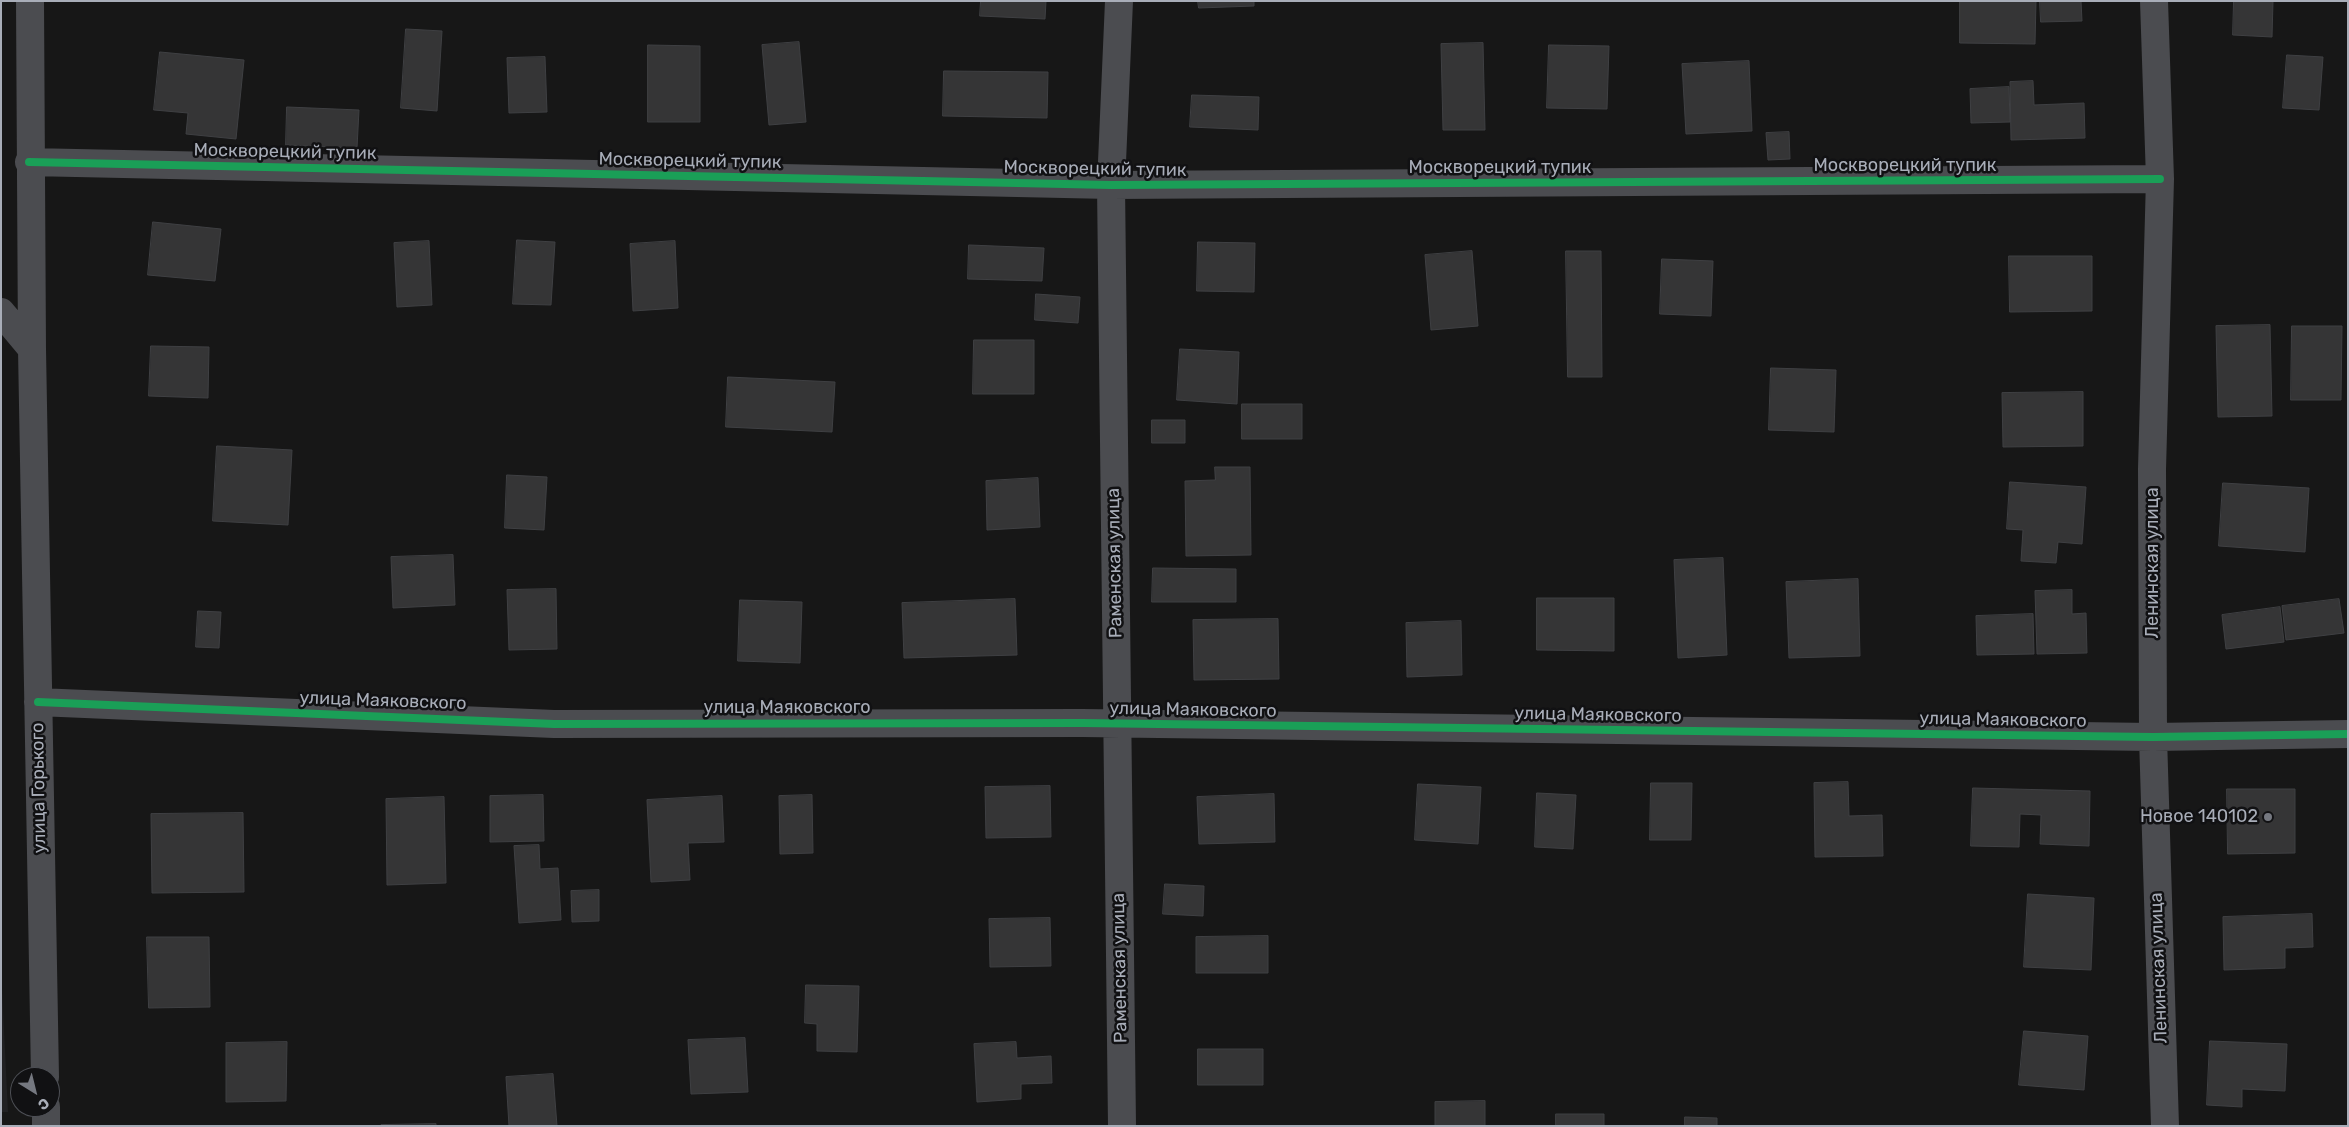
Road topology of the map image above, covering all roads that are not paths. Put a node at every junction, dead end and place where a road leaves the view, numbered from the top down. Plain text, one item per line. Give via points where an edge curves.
1 (30, 1) edge
2 (1119, 1) edge
3 (2154, 1) edge
4 (29, 162) junction
5 (2160, 179) junction
6 (1111, 186) junction
7 (1, 312) edge
8 (32, 349) junction
9 (38, 702) junction
10 (1116, 724) junction
11 (2348, 734) edge
12 (2153, 737) junction
13 (45, 1067) edge
14 (1122, 1126) edge
15 (2165, 1126) edge

1 - 4 street, улица Горького
2 - 6 street, Раменская улица
3 - 5 street, Ленинская улица
4 - 6 street, Москворецкий тупик
4 - 8 street, улица Горького
5 - 6 street, Москворецкий тупик
5 - 12 street, Ленинская улица via 2152,470
6 - 10 street, Раменская улица
7 - 8 street
8 - 9 street, улица Горького
9 - 10 street, улица Маяковского via 554,724
9 - 13 street, улица Горького
10 - 12 street, улица Маяковского
10 - 14 street, Раменская улица
11 - 12 street, улица Маяковского
12 - 15 street, Ленинская улица

